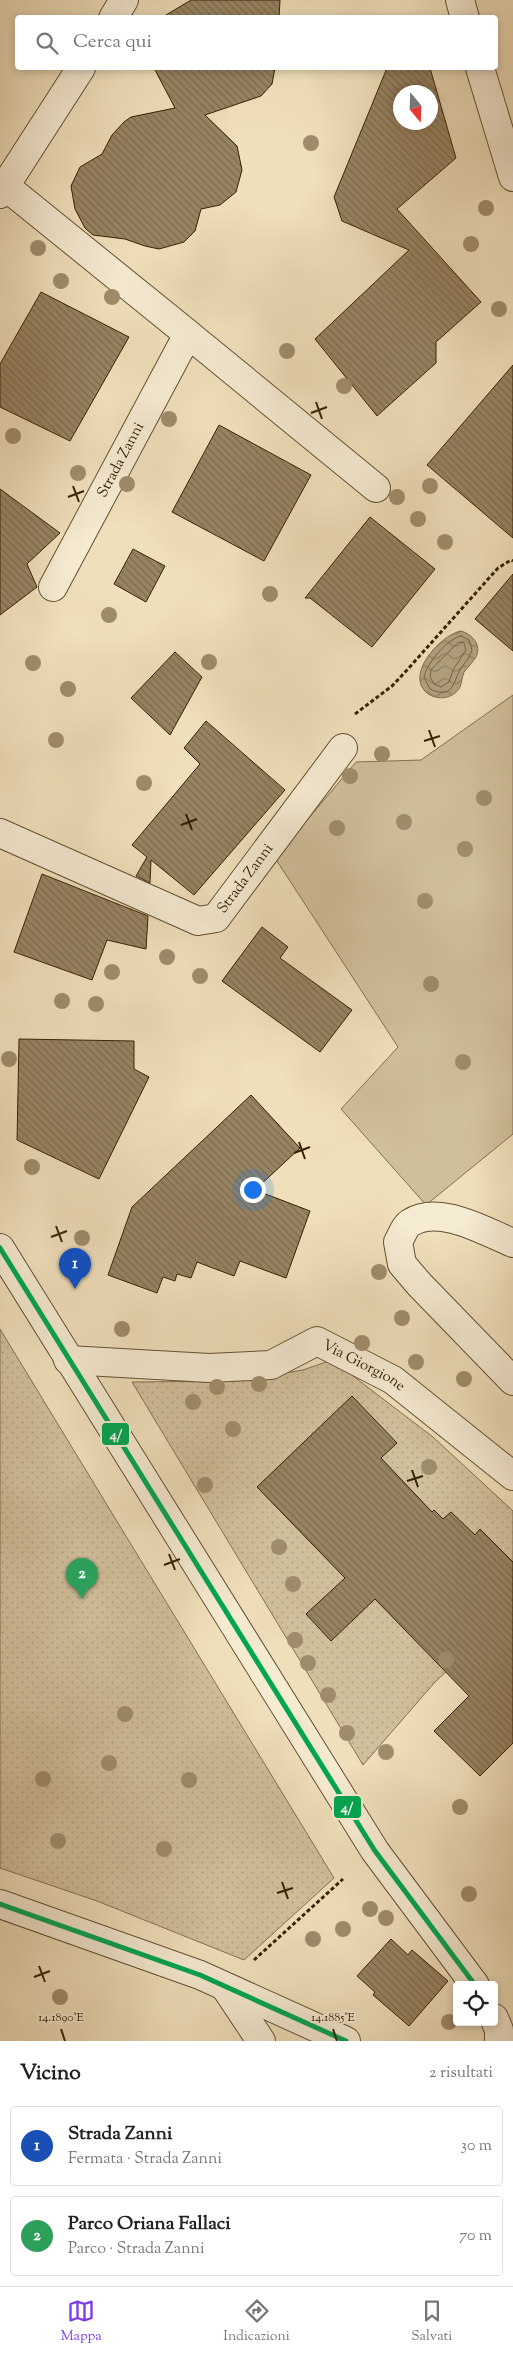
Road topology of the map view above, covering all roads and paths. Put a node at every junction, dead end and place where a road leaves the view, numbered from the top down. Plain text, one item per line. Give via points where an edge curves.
1 (124, 0) edge
2 (460, 0) edge
3 (115, 15) edge
4 (464, 15) edge
5 (80, 70) edge
6 (481, 70) edge
7 (513, 177) edge
8 (3, 190) edge
9 (188, 334) junction
10 (376, 488) dead end
11 (513, 561) edge
12 (53, 587) dead end
13 (352, 716) dead end
14 (343, 748) dead end
15 (0, 833) edge
16 (513, 1243) edge
17 (0, 1248) edge
18 (68, 1360) junction
19 (513, 1381) edge
20 (513, 1476) edge
21 (343, 1879) dead end
22 (0, 1904) edge
23 (251, 1963) dead end
24 (472, 1981) edge
25 (225, 1987) junction
26 (497, 2026) edge
27 (261, 2039) edge
28 (346, 2041) edge
29 (498, 2041) edge

1 - 3 street
2 - 4 street
5 - 8 street
6 - 7 street
8 - 9 street
9 - 10 street
9 - 12 street, Strada Zanni
11 - 13 path via 498,568 392,686
14 - 15 street, Strada Zanni via 216,918 198,921
16 - 19 street via 445,1216 431,1215 409,1223 398,1242 402,1264
17 - 18 street
18 - 20 street, Via Giorgione via 209,1368 271,1365 317,1341 393,1380
18 - 24 street via 375,1851
21 - 23 path
22 - 25 street via 200,1975
25 - 27 street
25 - 28 street
26 - 29 street

